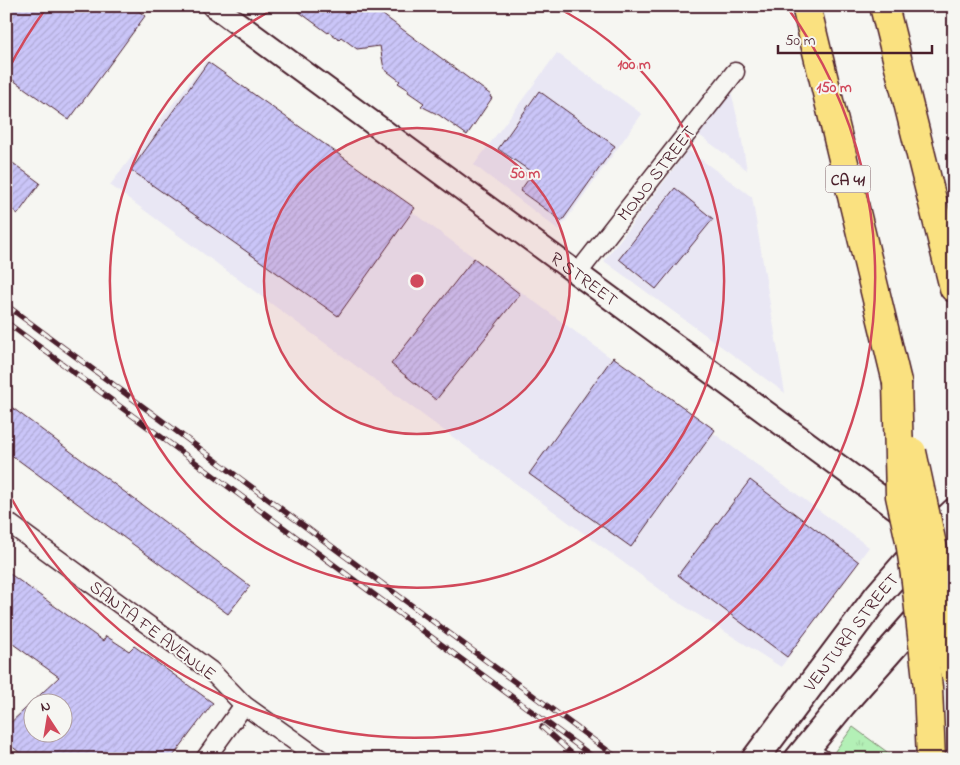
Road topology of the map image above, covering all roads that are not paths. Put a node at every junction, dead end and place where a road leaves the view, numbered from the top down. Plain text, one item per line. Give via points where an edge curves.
1 (214, 6) edge
2 (806, 6) edge
3 (884, 6) edge
4 (735, 72) dead end
5 (578, 274) junction
6 (954, 288) edge
7 (897, 382) junction
8 (954, 512) edge
9 (6, 521) edge
10 (931, 534) junction
11 (954, 552) edge
12 (954, 578) edge
13 (954, 671) edge
14 (244, 705) junction
15 (808, 755) edge
16 (205, 759) edge
17 (320, 759) edge
18 (755, 759) edge
19 (931, 759) edge

1 - 5 street, R STREET
2 - 7 highway, CA 41
3 - 6 highway
4 - 5 street, MONO STREET
5 - 10 street, R STREET
7 - 13 highway, CA 41, bridge via 936,563
7 - 19 highway, bridge via 900,496 924,636
8 - 10 main road, VENTURA STREET
9 - 14 street, SANTA FE AVENUE via 211,671
10 - 11 street, R STREET
10 - 18 main road, VENTURA STREET via 878,595
12 - 15 main road, VENTURA STREET
14 - 16 street
14 - 17 street, SANTA FE AVENUE

